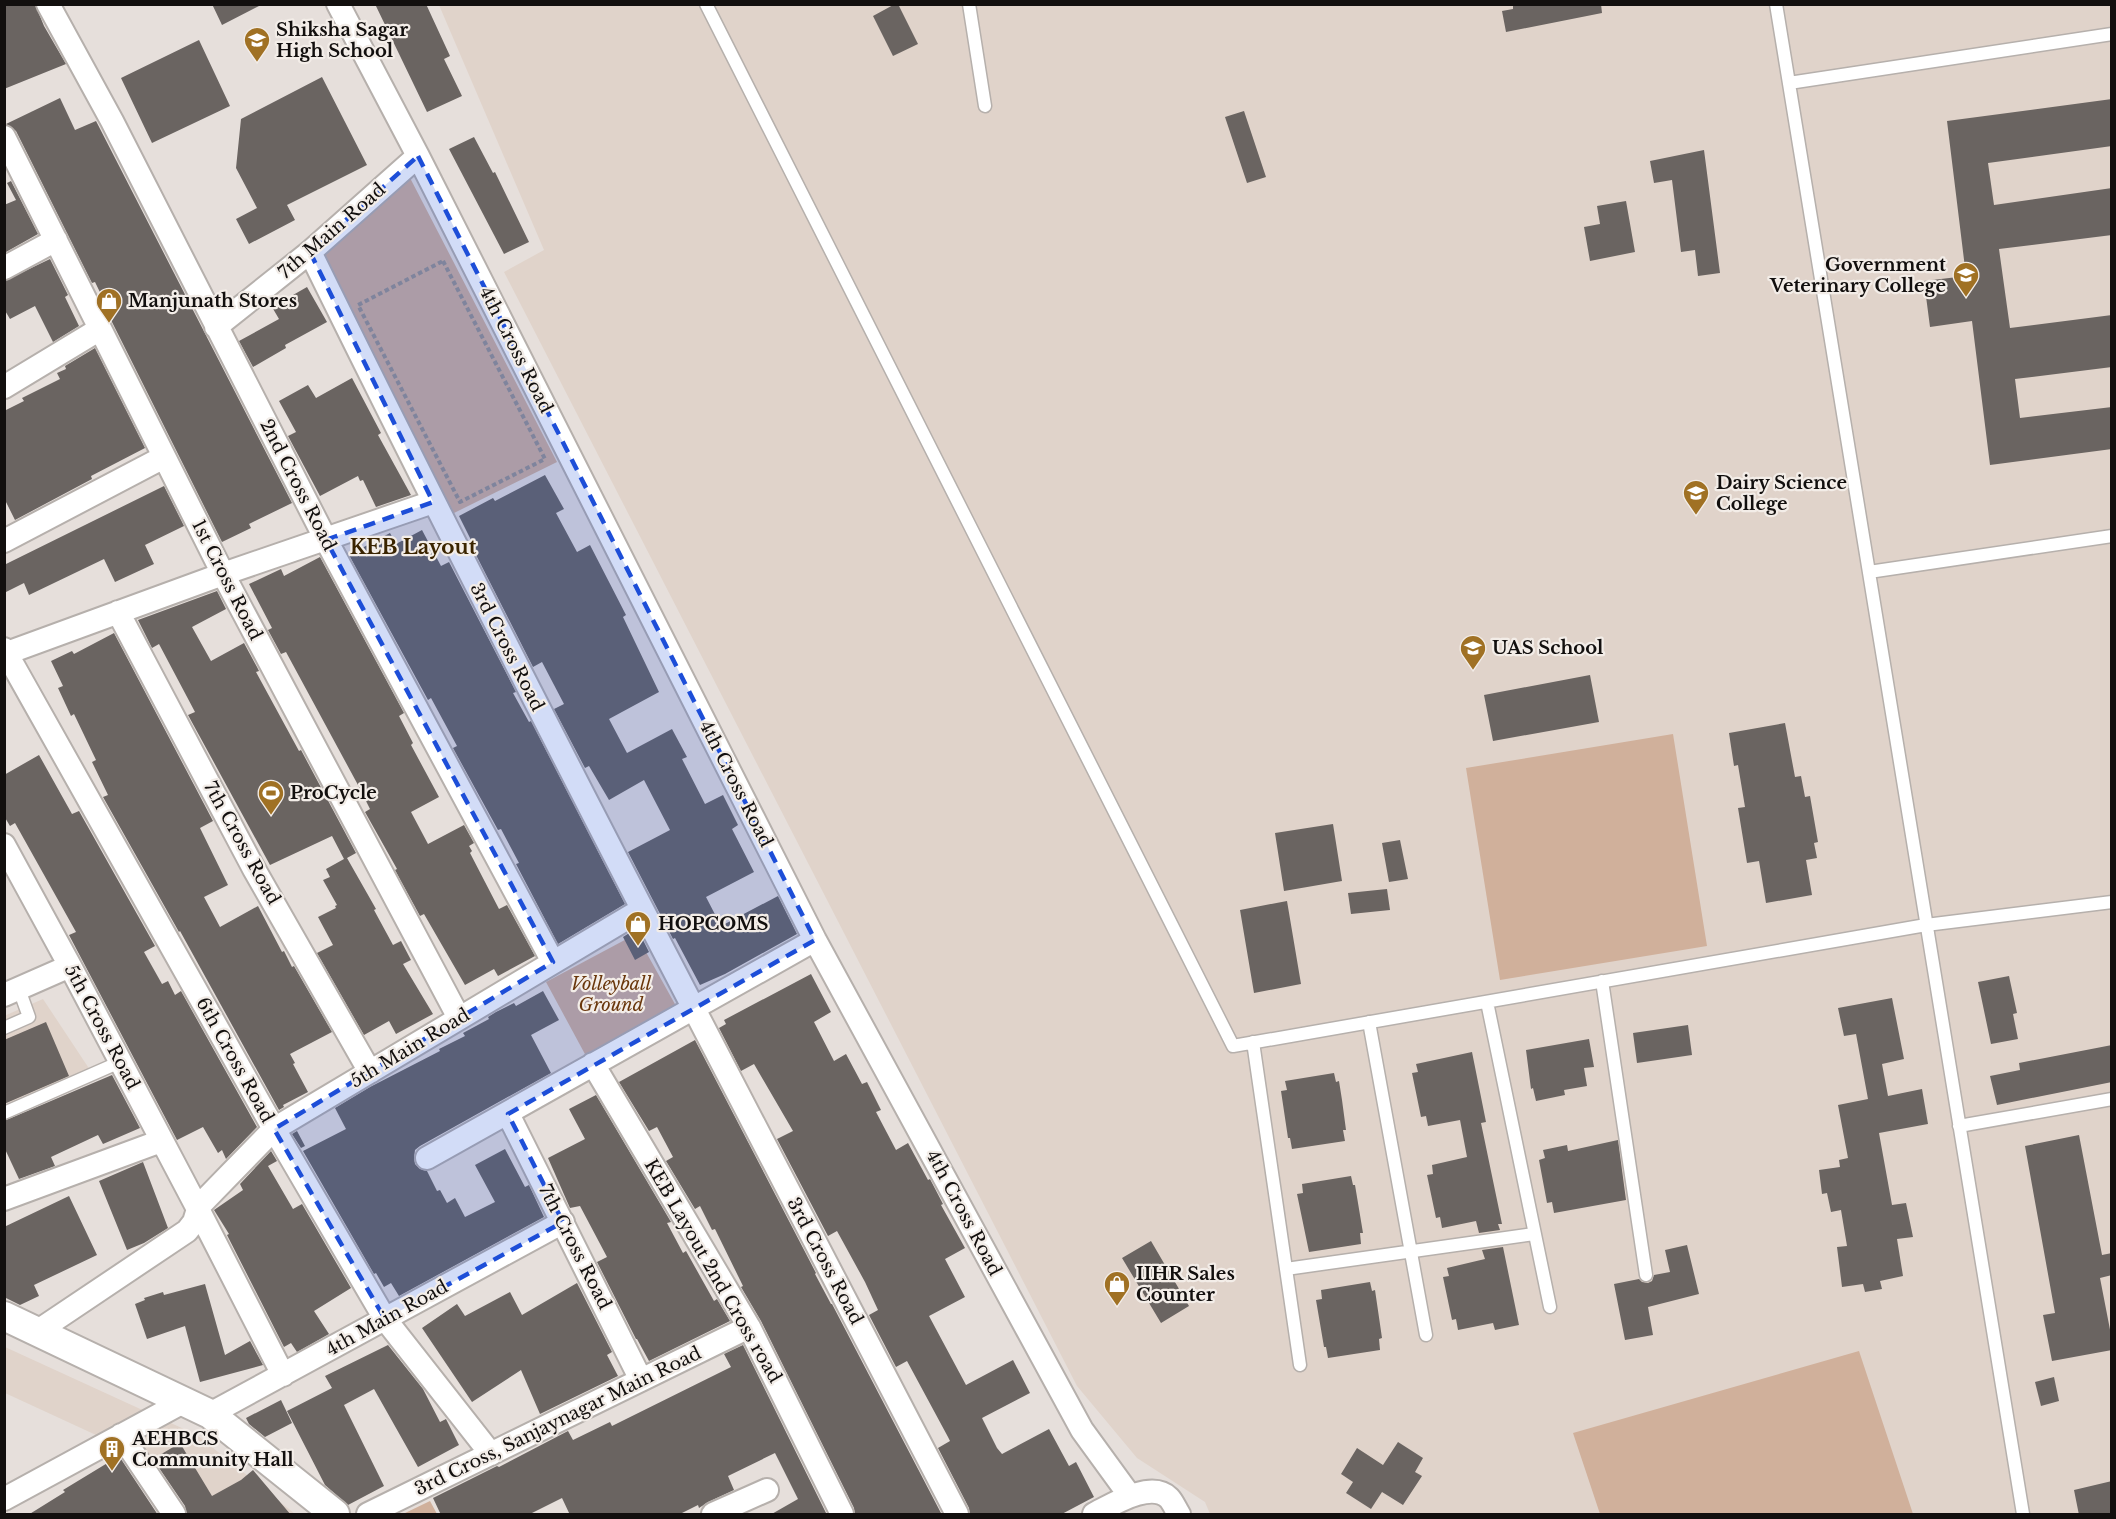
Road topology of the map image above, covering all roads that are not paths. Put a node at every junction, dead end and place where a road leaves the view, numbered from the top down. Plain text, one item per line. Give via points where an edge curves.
1 (48, 4) edge
2 (338, 4) edge
3 (706, 4) edge
4 (969, 4) edge
5 (1776, 4) edge
6 (2112, 34) edge
7 (1789, 83) junction
8 (985, 106) dead end
9 (4, 137) edge
10 (418, 156) junction
11 (56, 240) junction
12 (310, 252) junction
13 (4, 268) edge
14 (216, 327) junction
15 (100, 329) junction
16 (4, 387) edge
17 (164, 457) junction
18 (433, 502) junction
19 (2112, 536) edge
20 (326, 540) junction
21 (4, 541) edge
22 (1869, 572) junction
23 (222, 574) junction
24 (118, 612) junction
25 (6, 651) edge
26 (4, 845) edge
27 (2112, 902) edge
28 (641, 910) junction
29 (1926, 925) junction
30 (815, 940) junction
31 (553, 962) junction
32 (70, 966) junction
33 (1602, 981) junction
34 (12, 992) edge
35 (1487, 1002) junction
36 (693, 1007) junction
37 (459, 1018) junction
38 (1369, 1022) junction
39 (4, 1028) edge
40 (1253, 1042) junction
41 (120, 1062) junction
42 (593, 1064) junction
43 (370, 1072) junction
44 (2112, 1099) edge
45 (4, 1113) edge
46 (508, 1114) junction
47 (1959, 1126) junction
48 (274, 1129) junction
49 (161, 1141) junction
50 (427, 1158) dead end
51 (4, 1199) edge
52 (196, 1216) junction
53 (562, 1222) junction
54 (1534, 1234) junction
55 (1410, 1251) junction
56 (1286, 1269) junction
57 (1647, 1275) dead end
58 (1550, 1307) dead end
59 (4, 1317) edge
60 (385, 1319) junction
61 (749, 1327) junction
62 (38, 1331) junction
63 (1426, 1335) dead end
64 (1300, 1365) dead end
65 (283, 1375) junction
66 (641, 1380) junction
67 (183, 1402) junction
68 (210, 1414) junction
69 (122, 1435) junction
70 (491, 1454) junction
71 (767, 1490) dead end
72 (1130, 1496) junction
73 (4, 1499) edge
74 (174, 1515) edge
75 (335, 1515) edge
76 (368, 1515) edge
77 (713, 1515) edge
78 (842, 1515) edge
79 (957, 1515) edge
80 (1094, 1515) edge
81 (1179, 1515) edge
82 (2023, 1515) edge

1 - 14 street, 2nd Cross Road
2 - 10 street, 4th Cross Road
3 - 40 lane via 1233,1046
4 - 8 lane
5 - 7 lane
6 - 7 lane
7 - 22 lane
9 - 11 street, 1st Cross Road
10 - 12 street, 7th Main Road
10 - 30 street, 4th Cross Road
11 - 13 street
11 - 15 street, 1st Cross Road
12 - 14 street, 7th Main Road
12 - 18 street, 3rd Cross Road
14 - 20 street, 2nd Cross Road
15 - 16 street
15 - 17 street, 1st Cross Road
17 - 21 street
17 - 23 street, 1st Cross Road
18 - 20 street
18 - 28 street, 3rd Cross Road
19 - 22 lane
20 - 23 street
20 - 31 street, 2nd Cross Road
22 - 29 lane
23 - 24 street
23 - 37 street, 1st Cross Road
24 - 25 street
24 - 43 street, 7th Cross Road via 254,869
25 - 48 street, 6th Cross Road
26 - 32 street, 5th Cross Road
27 - 29 lane
28 - 31 street, 5th Main Road
28 - 36 street, 3rd Cross Road
29 - 33 lane
29 - 47 lane
30 - 36 street
30 - 72 street, 4th Cross Road via 1082,1430
31 - 37 street, 5th Main Road
32 - 34 street
32 - 41 street, 5th Cross Road
33 - 35 lane
33 - 57 lane
34 - 39 lane via 29,1017
35 - 38 lane
35 - 54 lane
36 - 42 street
36 - 79 street, 3rd Cross Road
37 - 43 street, 5th Main Road
38 - 40 lane
38 - 55 lane
40 - 56 lane
41 - 45 lane
41 - 49 street, 5th Cross Road
42 - 46 street
42 - 61 street, KEB Layout 2nd Cross road
43 - 48 street, 5th Main Road
44 - 47 lane
46 - 50 street
46 - 53 street, 7th Cross Road
47 - 82 lane
48 - 52 street, 5th Main Road
48 - 60 street, 6th Cross Road
49 - 51 street
49 - 52 street, 5th Cross Road
52 - 62 street, 5th Main Road via 187,1230
52 - 65 street, 5th Cross Road
53 - 60 street, 4th Main Road
53 - 66 street, 7th Cross Road
54 - 55 lane
54 - 58 lane
55 - 56 lane
55 - 63 lane
56 - 64 lane
59 - 62 street
60 - 65 street, 4th Main Road
60 - 70 street, 6th Cross Road
61 - 66 street, 3rd Cross, Sanjaynagar Main Road
61 - 78 street, KEB Layout 2nd Cross road
62 - 67 street
65 - 68 street, 4th Main Road
66 - 70 street, 3rd Cross, Sanjaynagar Main Road
67 - 68 street
67 - 69 street
68 - 75 street
69 - 73 street
69 - 74 street
70 - 76 street, 3rd Cross, Sanjaynagar Main Road
71 - 77 street
72 - 80 street
72 - 81 street via 1154,1491 1169,1497

